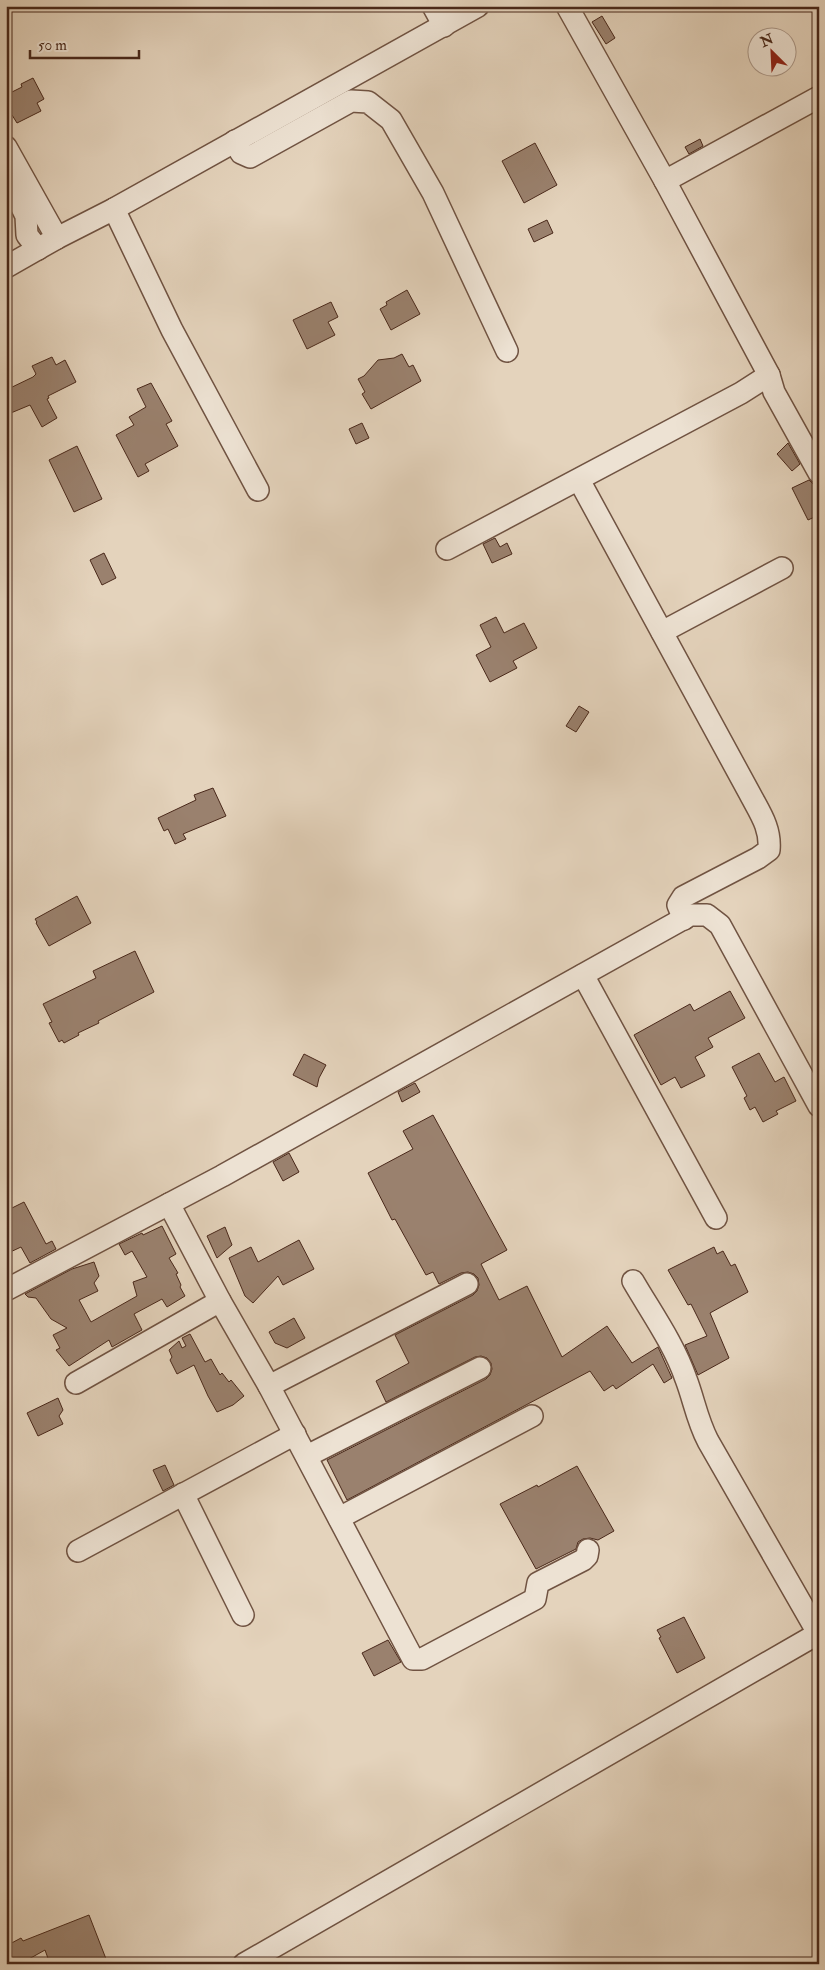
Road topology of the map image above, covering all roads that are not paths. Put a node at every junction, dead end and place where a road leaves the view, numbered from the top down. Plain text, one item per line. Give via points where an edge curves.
1 (433, 6) edge
2 (478, 6) edge
3 (552, 6) edge
4 (567, 6) edge
5 (444, 26) junction
6 (819, 97) edge
7 (614, 104) junction
8 (235, 141) junction
9 (6, 146) edge
10 (6, 176) edge
11 (665, 182) junction
12 (114, 209) junction
13 (57, 238) junction
14 (38, 249) junction
15 (6, 266) edge
16 (506, 351) dead end
17 (767, 383) junction
18 (819, 473) edge
19 (579, 480) junction
20 (258, 490) dead end
21 (447, 549) dead end
22 (782, 568) dead end
23 (662, 632) junction
24 (684, 919) junction
25 (583, 975) junction
26 (819, 1106) edge
27 (169, 1204) junction
28 (716, 1218) dead end
29 (633, 1281) dead end
30 (467, 1284) dead end
31 (6, 1290) edge
32 (220, 1301) junction
33 (480, 1368) dead end
34 (76, 1383) dead end
35 (269, 1386) junction
36 (532, 1416) dead end
37 (295, 1434) junction
38 (307, 1456) junction
39 (183, 1494) junction
40 (339, 1518) junction
41 (78, 1550) dead end
42 (588, 1550) dead end
43 (243, 1615) dead end
44 (818, 1633) edge
45 (244, 1964) edge

1 - 5 street
2 - 5 street
3 - 7 street
4 - 7 street
5 - 8 street
6 - 11 street
7 - 11 street
7 - 17 street
8 - 12 street
8 - 16 street via 241,153 250,157 351,101 375,106 390,120 433,193
9 - 13 street
10 - 14 street via 26,216 27,235
11 - 17 street
12 - 13 street
12 - 20 street via 172,330
13 - 14 street
14 - 15 street
17 - 18 street
17 - 19 street via 741,393
19 - 21 street
19 - 23 street
22 - 23 street
23 - 24 street via 765,823 770,838 769,850 758,858 683,897 678,905
24 - 25 street
24 - 26 street via 690,915 707,914 720,925
25 - 27 street
25 - 28 street
27 - 31 street
27 - 32 street
29 - 44 street via 686,1378 700,1425
30 - 35 street
32 - 34 street
32 - 35 street
33 - 38 street
35 - 37 street
36 - 40 street
37 - 38 street
37 - 39 street
38 - 40 street
39 - 41 street
39 - 43 street
40 - 42 street via 414,1660 430,1655 535,1599 538,1583 583,1560
44 - 45 street

